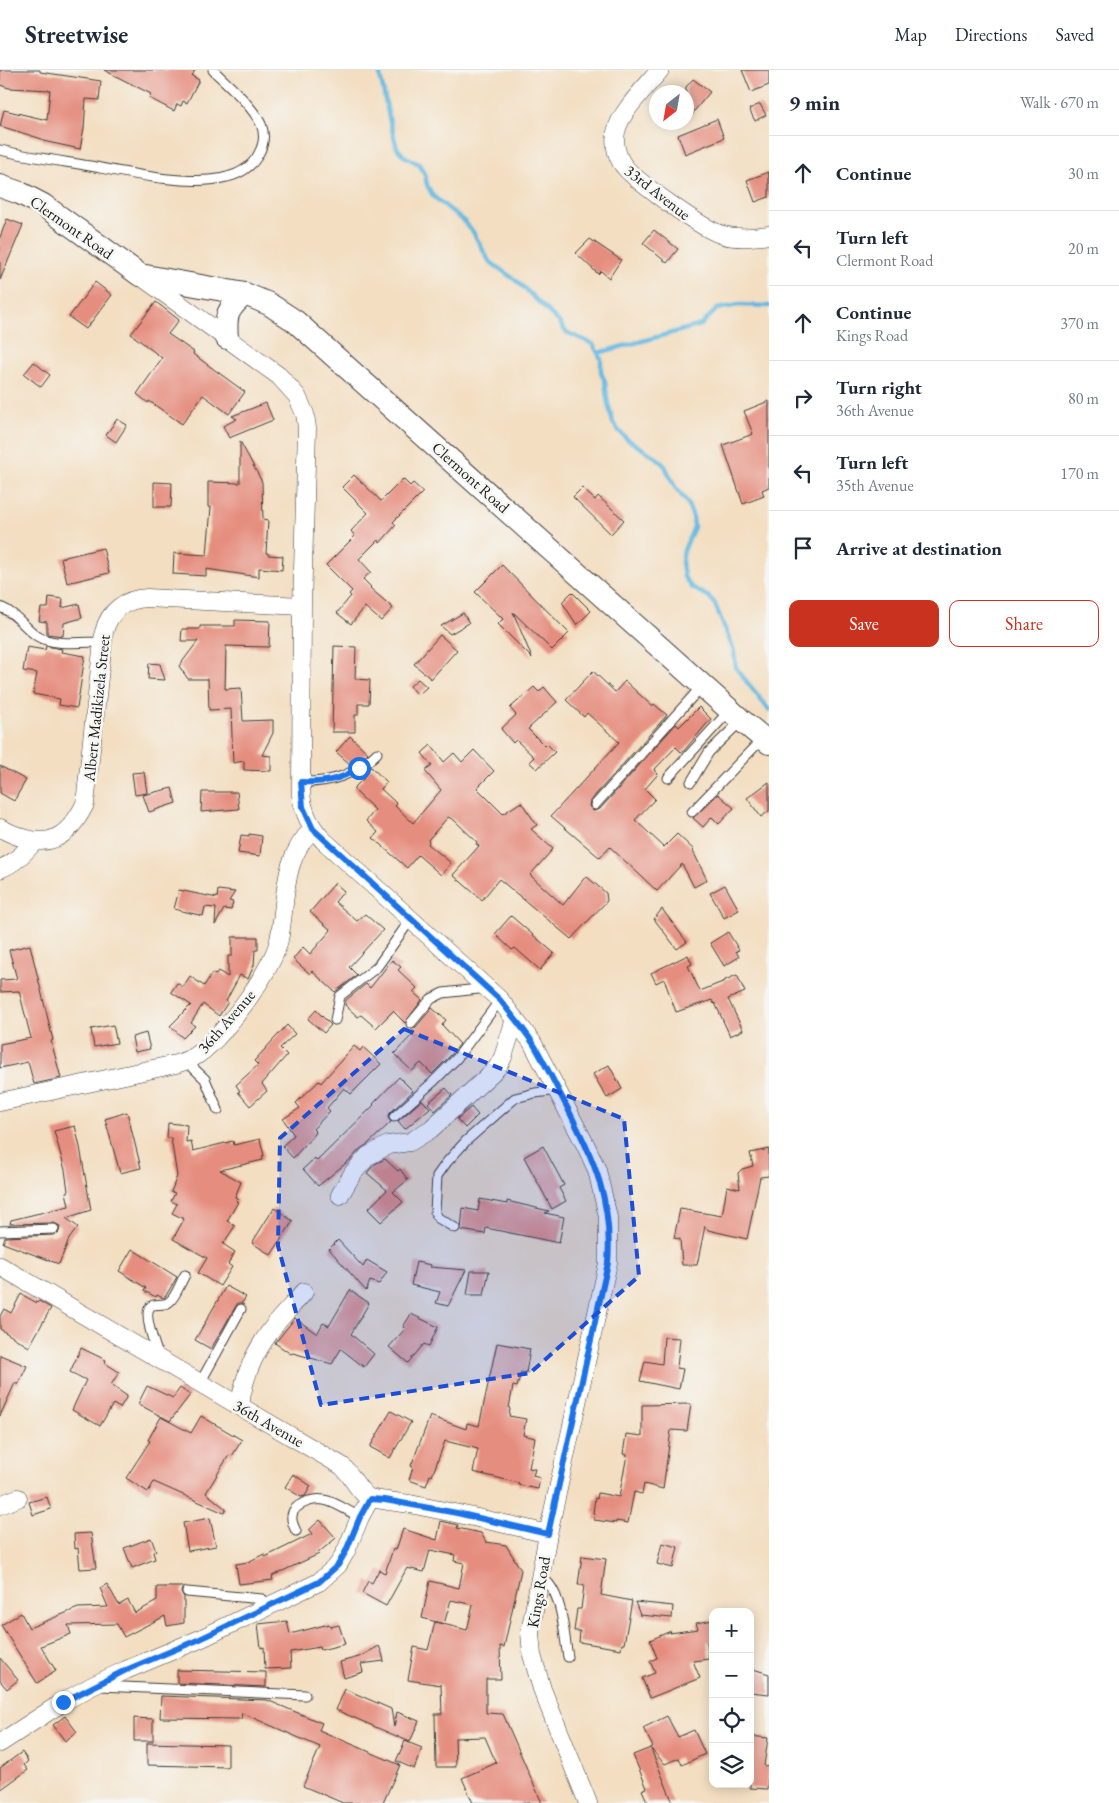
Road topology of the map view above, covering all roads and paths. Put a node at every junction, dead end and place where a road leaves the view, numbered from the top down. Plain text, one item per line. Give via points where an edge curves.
1 (213, 70) edge
2 (660, 70) edge
3 (0, 150) edge
4 (0, 186) edge
5 (769, 235) edge
6 (140, 275) junction
7 (246, 294) junction
8 (227, 338) junction
9 (302, 606) junction
10 (0, 607) edge
11 (103, 642) junction
12 (702, 685) junction
13 (735, 715) junction
14 (765, 741) edge
15 (377, 753) dead end
16 (668, 778) dead end
17 (301, 782) junction
18 (691, 782) dead end
19 (595, 805) dead end
20 (692, 812) dead end
21 (0, 828) edge
22 (313, 829) junction
23 (34, 842) junction
24 (0, 869) edge
25 (411, 919) junction
26 (494, 994) junction
27 (515, 1019) junction
28 (335, 1020) dead end
29 (411, 1023) dead end
30 (186, 1061) junction
31 (558, 1090) junction
32 (0, 1102) edge
33 (218, 1110) dead end
34 (394, 1117) dead end
35 (340, 1195) dead end
36 (455, 1228) dead end
37 (54, 1229) dead end
38 (0, 1231) edge
39 (0, 1266) edge
40 (185, 1274) dead end
41 (304, 1292) dead end
42 (241, 1309) dead end
43 (160, 1360) junction
44 (200, 1383) junction
45 (240, 1406) junction
46 (18, 1498) dead end
47 (370, 1499) junction
48 (0, 1505) edge
49 (360, 1517) junction
50 (296, 1531) dead end
51 (548, 1534) junction
52 (540, 1577) junction
53 (187, 1592) dead end
54 (270, 1605) junction
55 (568, 1657) dead end
56 (92, 1686) junction
57 (305, 1694) dead end
58 (0, 1743) edge
59 (588, 1803) edge

1 - 3 lane via 252,110 264,135 259,155 250,166 226,178 161,178
2 - 5 street, 33rd Avenue via 625,114 618,128 615,146 622,163 650,189 709,230 732,237
4 - 6 street, Clermont Road via 43,205
6 - 7 street, Clermont Road
6 - 8 street, Clermont Road
7 - 8 street via 227,314
7 - 12 street, Clermont Road via 295,320
8 - 9 street, Clermont Road via 287,383 305,414
9 - 11 street, Albert Madikizela Street via 136,599 112,613 106,623
9 - 17 street, Clermont Road
10 - 11 lane via 14,614 43,640
11 - 23 street, Albert Madikizela Street via 85,804 67,832 52,840
12 - 13 street, Clermont Road
12 - 19 lane
13 - 14 street, Clermont Road
13 - 16 lane
13 - 18 lane
14 - 20 lane
15 - 17 lane via 339,779
17 - 22 street, Clermont Road via 303,807
21 - 23 street
22 - 25 street, Kings Road
22 - 30 street, 36th Avenue via 304,836 290,867 274,956 228,1023 202,1051
23 - 24 street via 11,865
25 - 26 street, Kings Road
25 - 28 lane via 377,967 340,996
26 - 27 street, Kings Road
26 - 29 lane via 443,993 431,999
26 - 34 lane via 457,1058
27 - 31 street, Kings Road via 532,1042
27 - 35 street via 497,1068 431,1129 410,1142 388,1145 368,1156
30 - 32 street, 36th Avenue
30 - 33 lane via 205,1079
31 - 36 lane via 515,1098 466,1141 442,1169 437,1176 435,1212 438,1218
31 - 51 street, Kings Road via 597,1170 608,1217 609,1244 604,1287
37 - 38 lane
39 - 43 street, 36th Avenue
40 - 43 lane via 170,1302 153,1305 148,1312
41 - 45 street via 278,1320 253,1359 244,1379
42 - 44 lane
43 - 44 street, 36th Avenue
44 - 45 street, 36th Avenue
45 - 47 street, 36th Avenue via 342,1466
46 - 48 street
47 - 49 street
47 - 51 street via 457,1513
49 - 50 lane via 325,1500 308,1502 293,1511 291,1518
49 - 54 street via 346,1551 330,1573 319,1582
51 - 52 street, Kings Road
52 - 55 lane via 556,1595
52 - 59 street, Kings Road via 530,1633 532,1655 542,1689
53 - 54 lane via 262,1600
54 - 56 street
56 - 57 lane
56 - 58 street

